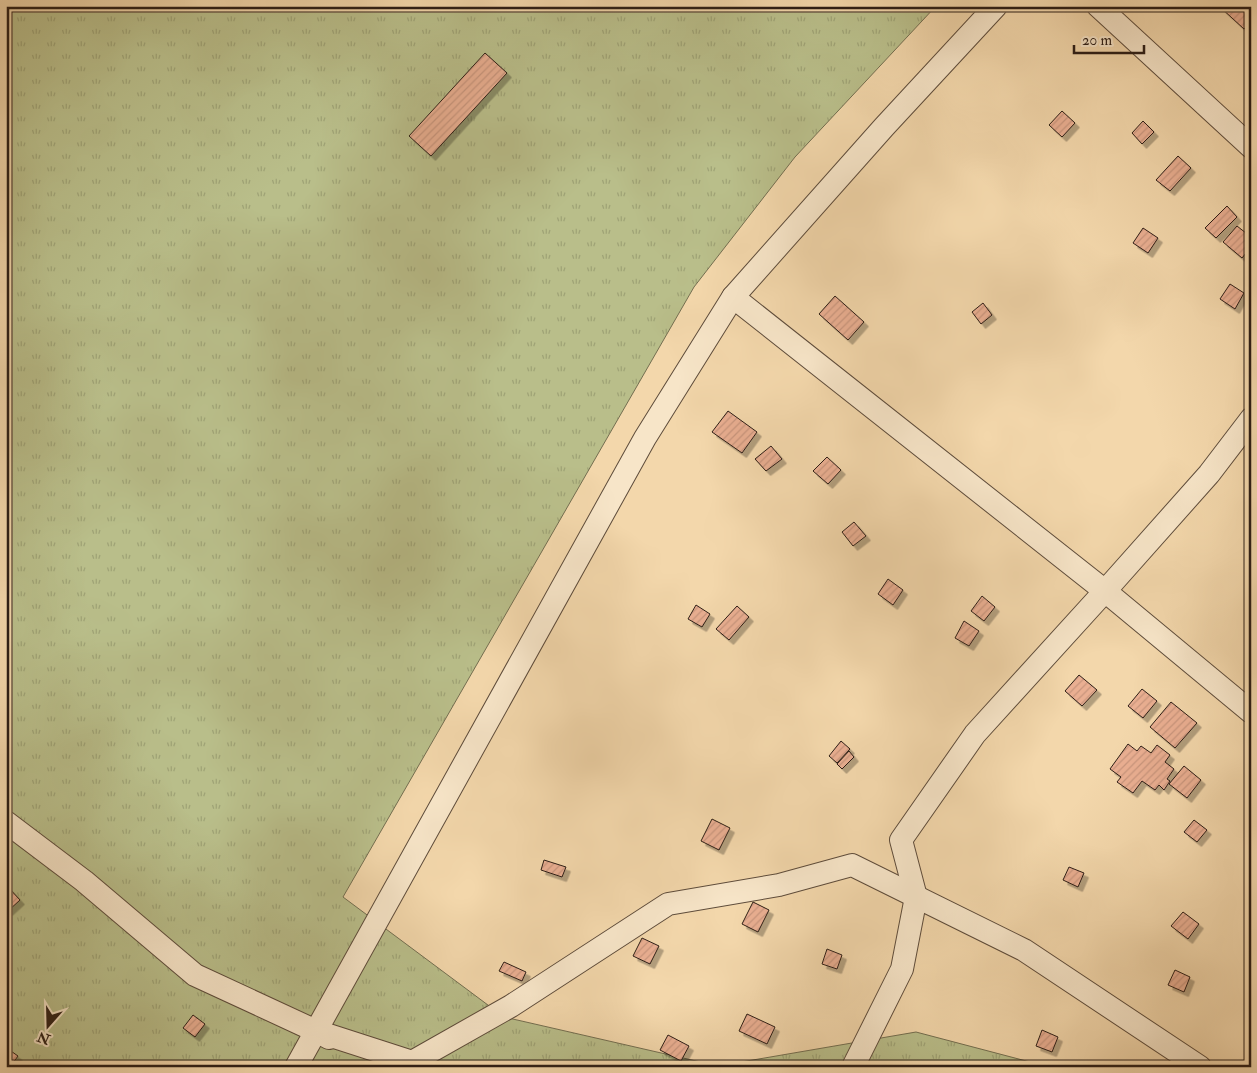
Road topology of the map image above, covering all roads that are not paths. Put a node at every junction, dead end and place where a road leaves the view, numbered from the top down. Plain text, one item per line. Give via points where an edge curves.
1 (996, 6) edge
2 (1098, 6) edge
3 (1251, 147) edge
4 (733, 297) junction
5 (1251, 419) edge
6 (1106, 591) junction
7 (1251, 712) edge
8 (6, 822) edge
9 (916, 897) junction
10 (316, 1031) junction
11 (296, 1067) edge
12 (380, 1067) edge
13 (853, 1067) edge
14 (1200, 1067) edge

1 - 4 street
2 - 3 street
4 - 6 street
4 - 10 street via 645,438
5 - 6 street via 1208,474
6 - 7 street
6 - 9 street via 975,734 901,840
8 - 10 street via 84,881 195,975
9 - 10 street via 852,865 779,885 668,904 510,1006 412,1062
9 - 13 street via 902,970
9 - 14 street via 1024,950
10 - 11 street
10 - 12 street

